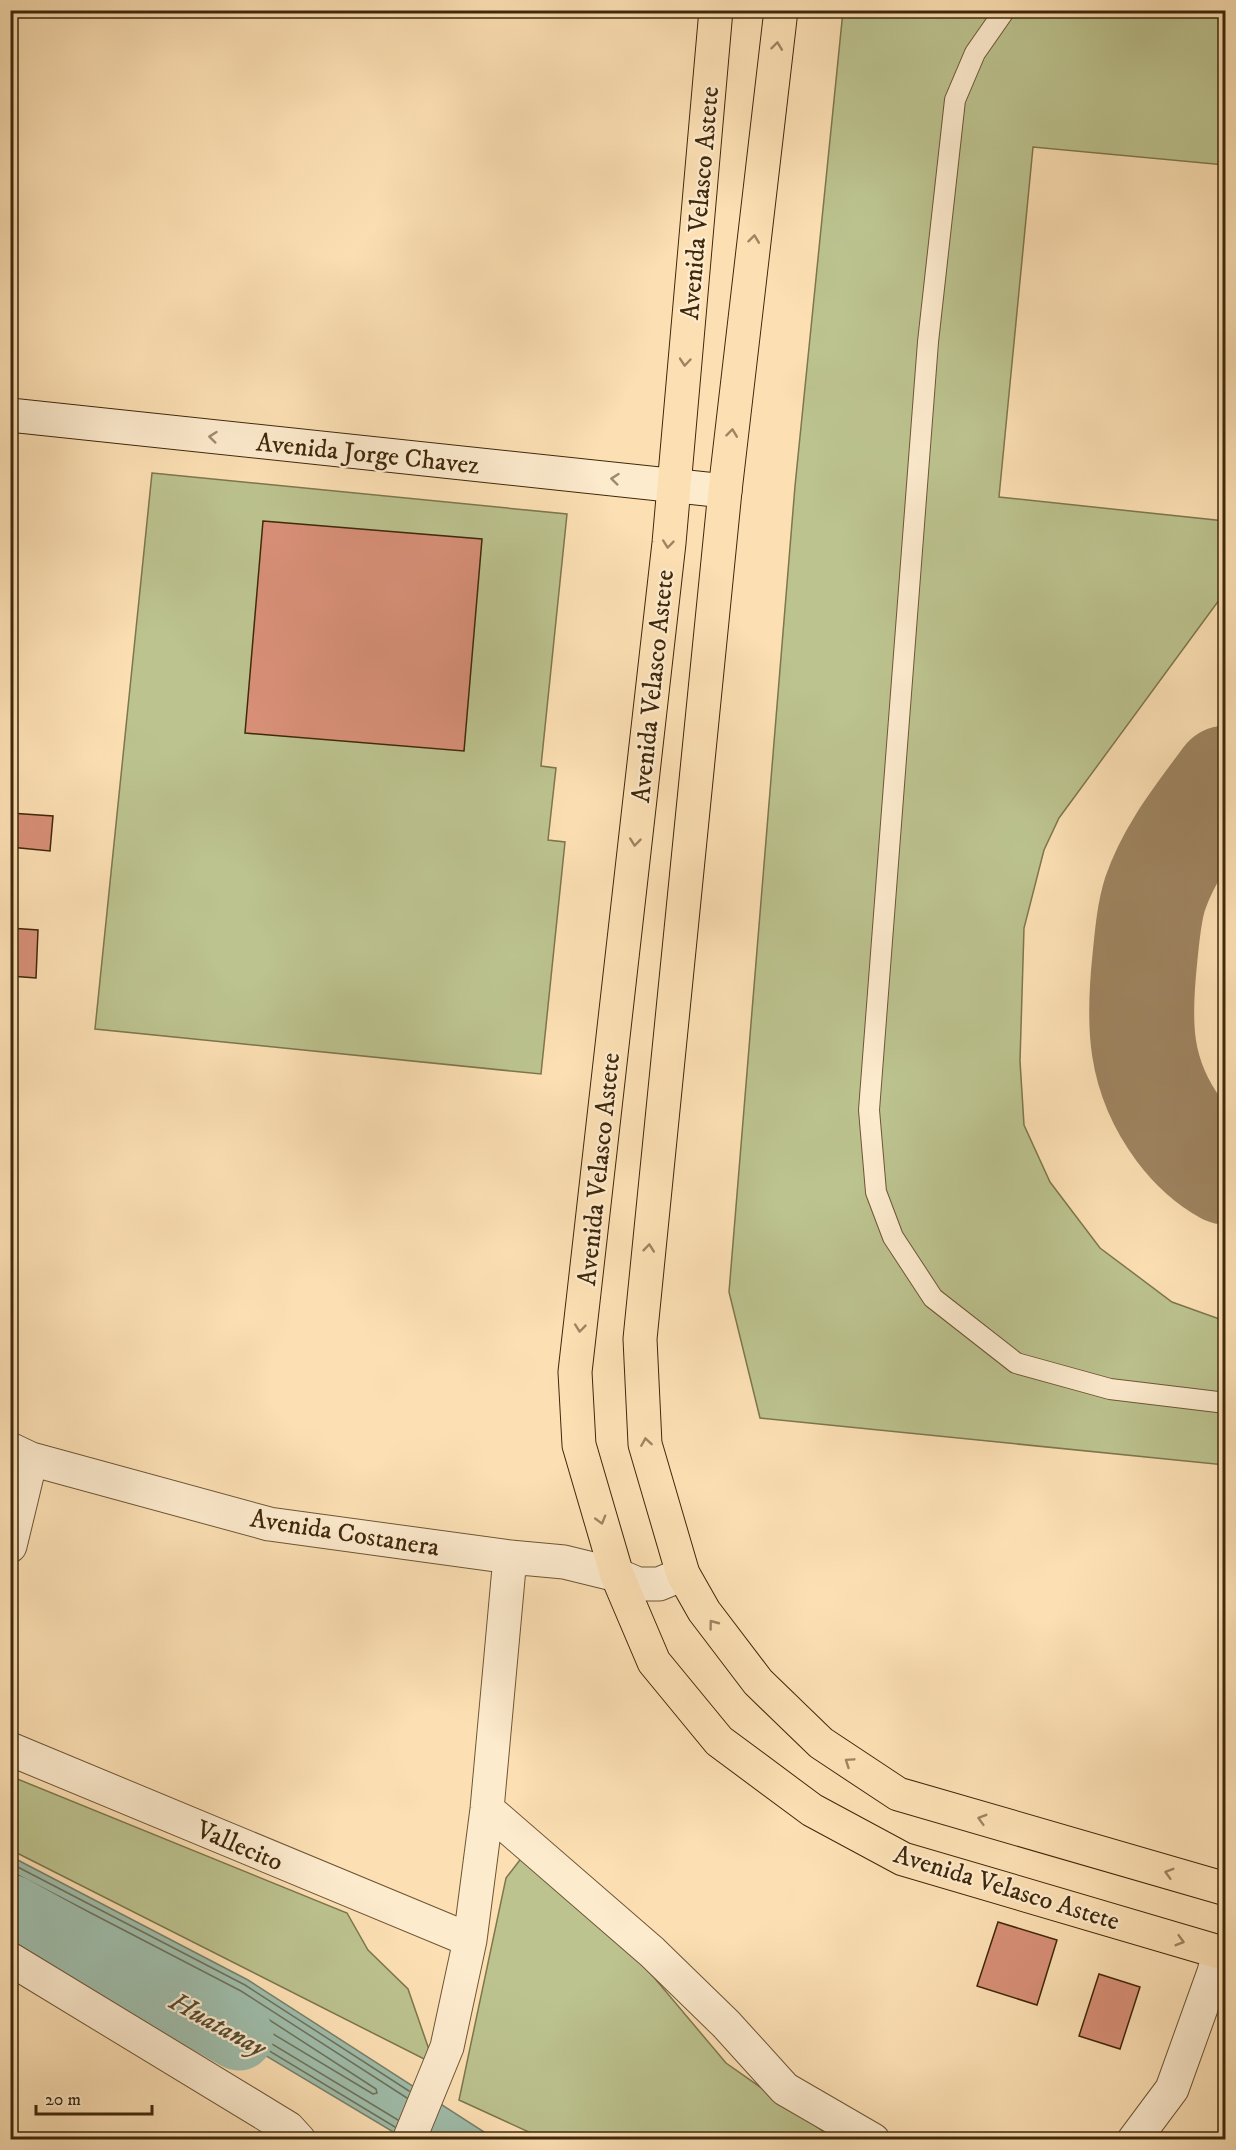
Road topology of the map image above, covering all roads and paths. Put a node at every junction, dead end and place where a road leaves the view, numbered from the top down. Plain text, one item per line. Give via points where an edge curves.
1 (716, 10) edge
2 (781, 10) edge
3 (1005, 10) edge
4 (10, 415) edge
5 (674, 486) junction
6 (725, 491) junction
7 (1226, 1403) edge
8 (21, 1454) edge
9 (10, 1546) edge
10 (510, 1557) junction
11 (683, 1574) junction
12 (616, 1575) junction
13 (10, 1749) edge
14 (487, 1809) junction
15 (1226, 1889) edge
16 (470, 1940) junction
17 (1222, 1953) edge
18 (10, 1959) edge
19 (299, 2139) edge
20 (409, 2139) edge
21 (873, 2139) edge
22 (1134, 2139) edge

1 -> 5 highway, Avenida Velasco Astete
6 -> 2 highway, Avenida Velasco Astete
3 - 7 lane via 975,53 955,100 928,342 869,1110 876,1192 893,1237 933,1298 1016,1363 1110,1389
5 -> 4 street, Avenida Jorge Chavez
5 - 6 street, Avenida Jorge Chavez
5 -> 12 highway, Avenida Velasco Astete via 575,1372 579,1445
11 -> 6 highway, Avenida Velasco Astete via 645,1444 640,1339
8 - 9 street
8 - 10 street, Avenida Costanera via 269,1524
10 - 12 street, Avenida Costanera via 564,1562
10 - 14 street
11 - 12 street, Avenida Costanera via 659,1584 638,1584
15 -> 11 highway, Avenida Velasco Astete via 898,1794 821,1743 758,1682 704,1611
12 -> 17 highway, Avenida Velasco Astete via 654,1662 719,1741 812,1810 903,1858
13 - 16 street, Vallecito
14 - 16 street
14 - 21 street via 652,1952 785,2089
16 - 20 street via 447,2047
17 - 22 street via 1172,2089
18 - 19 street via 288,2128

